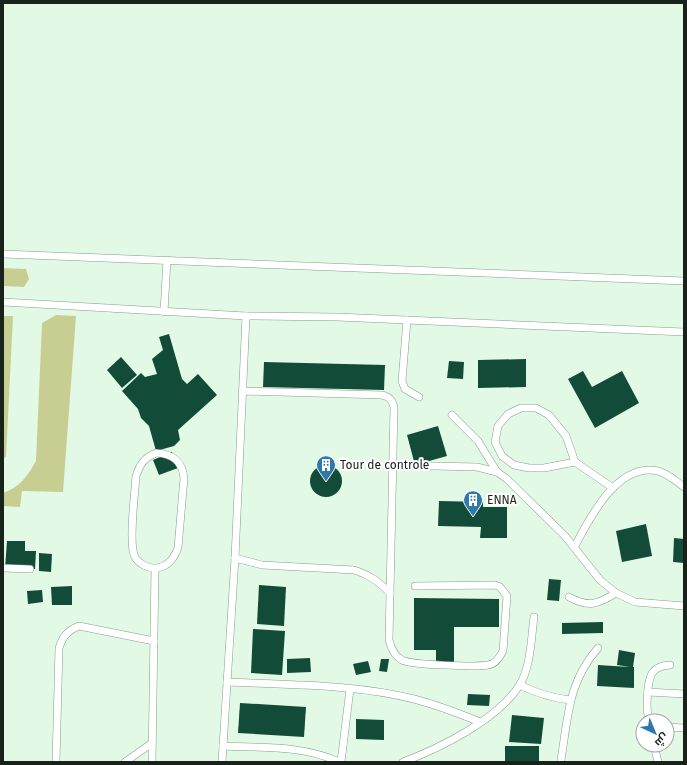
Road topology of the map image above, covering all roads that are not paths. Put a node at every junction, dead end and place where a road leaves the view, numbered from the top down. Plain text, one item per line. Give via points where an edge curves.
1 (3, 254) edge
2 (167, 260) junction
3 (684, 281) edge
4 (3, 302) edge
5 (164, 312) junction
6 (246, 316) junction
7 (408, 320) junction
8 (684, 332) edge
9 (242, 391) junction
10 (419, 397) dead end
11 (452, 415) dead end
12 (575, 462) junction
13 (393, 465) junction
14 (497, 472) junction
15 (613, 488) junction
16 (684, 488) edge
17 (575, 546) junction
18 (235, 558) junction
19 (3, 568) edge
20 (155, 568) junction
21 (30, 569) dead end
22 (415, 586) dead end
23 (390, 593) junction
24 (616, 593) junction
25 (569, 597) dead end
26 (684, 606) edge
27 (534, 617) dead end
28 (154, 641) junction
29 (598, 648) dead end
30 (670, 665) dead end
31 (227, 682) junction
32 (520, 685) junction
33 (350, 690) junction
34 (648, 692) junction
35 (684, 694) edge
36 (570, 700) junction
37 (647, 713) edge
38 (480, 722) junction
39 (152, 743) junction
40 (222, 746) junction
41 (561, 760) dead end
42 (56, 762) edge
43 (124, 762) edge
44 (152, 762) edge
45 (222, 762) edge
46 (340, 762) edge
47 (403, 762) edge

1 - 2 lane
2 - 3 lane
2 - 5 lane
4 - 5 lane
5 - 6 lane
6 - 7 lane
6 - 9 lane
7 - 8 lane
7 - 10 lane via 402,381 405,388
9 - 13 lane via 388,397 393,401 394,407
9 - 18 lane
11 - 14 lane via 478,441
12 - 12 lane via 566,436 549,415 536,408 521,408 508,414 498,426 495,442 502,456 514,465 544,468
12 - 15 lane
13 - 14 lane via 477,467
13 - 23 lane
14 - 17 lane
15 - 16 lane via 631,474 645,469 660,471
15 - 17 lane via 588,521
17 - 24 lane via 600,580
18 - 23 lane via 262,565 354,570 368,574
18 - 31 lane
19 - 21 lane
20 - 20 lane via 166,565 174,558 178,548 184,473 176,459 167,453 156,453 146,458 139,466 136,476 132,546 139,561
20 - 28 lane
22 - 23 lane via 500,587 507,596 503,651 500,657 489,665 410,663 402,660 391,648
24 - 25 lane via 602,602 591,604 579,603
24 - 26 lane via 635,602
27 - 32 lane via 526,668
28 - 39 lane
28 - 42 lane via 79,626 69,630 62,638 59,648
29 - 36 lane via 581,669
30 - 34 lane via 654,670
31 - 33 lane
31 - 40 lane
32 - 36 lane via 536,693
32 - 38 lane via 507,700
33 - 38 lane via 380,692 414,699
33 - 46 lane
34 - 35 lane
34 - 37 lane
36 - 41 lane
38 - 47 lane via 451,740
39 - 43 lane
39 - 44 lane
40 - 45 lane
40 - 46 lane via 297,749

